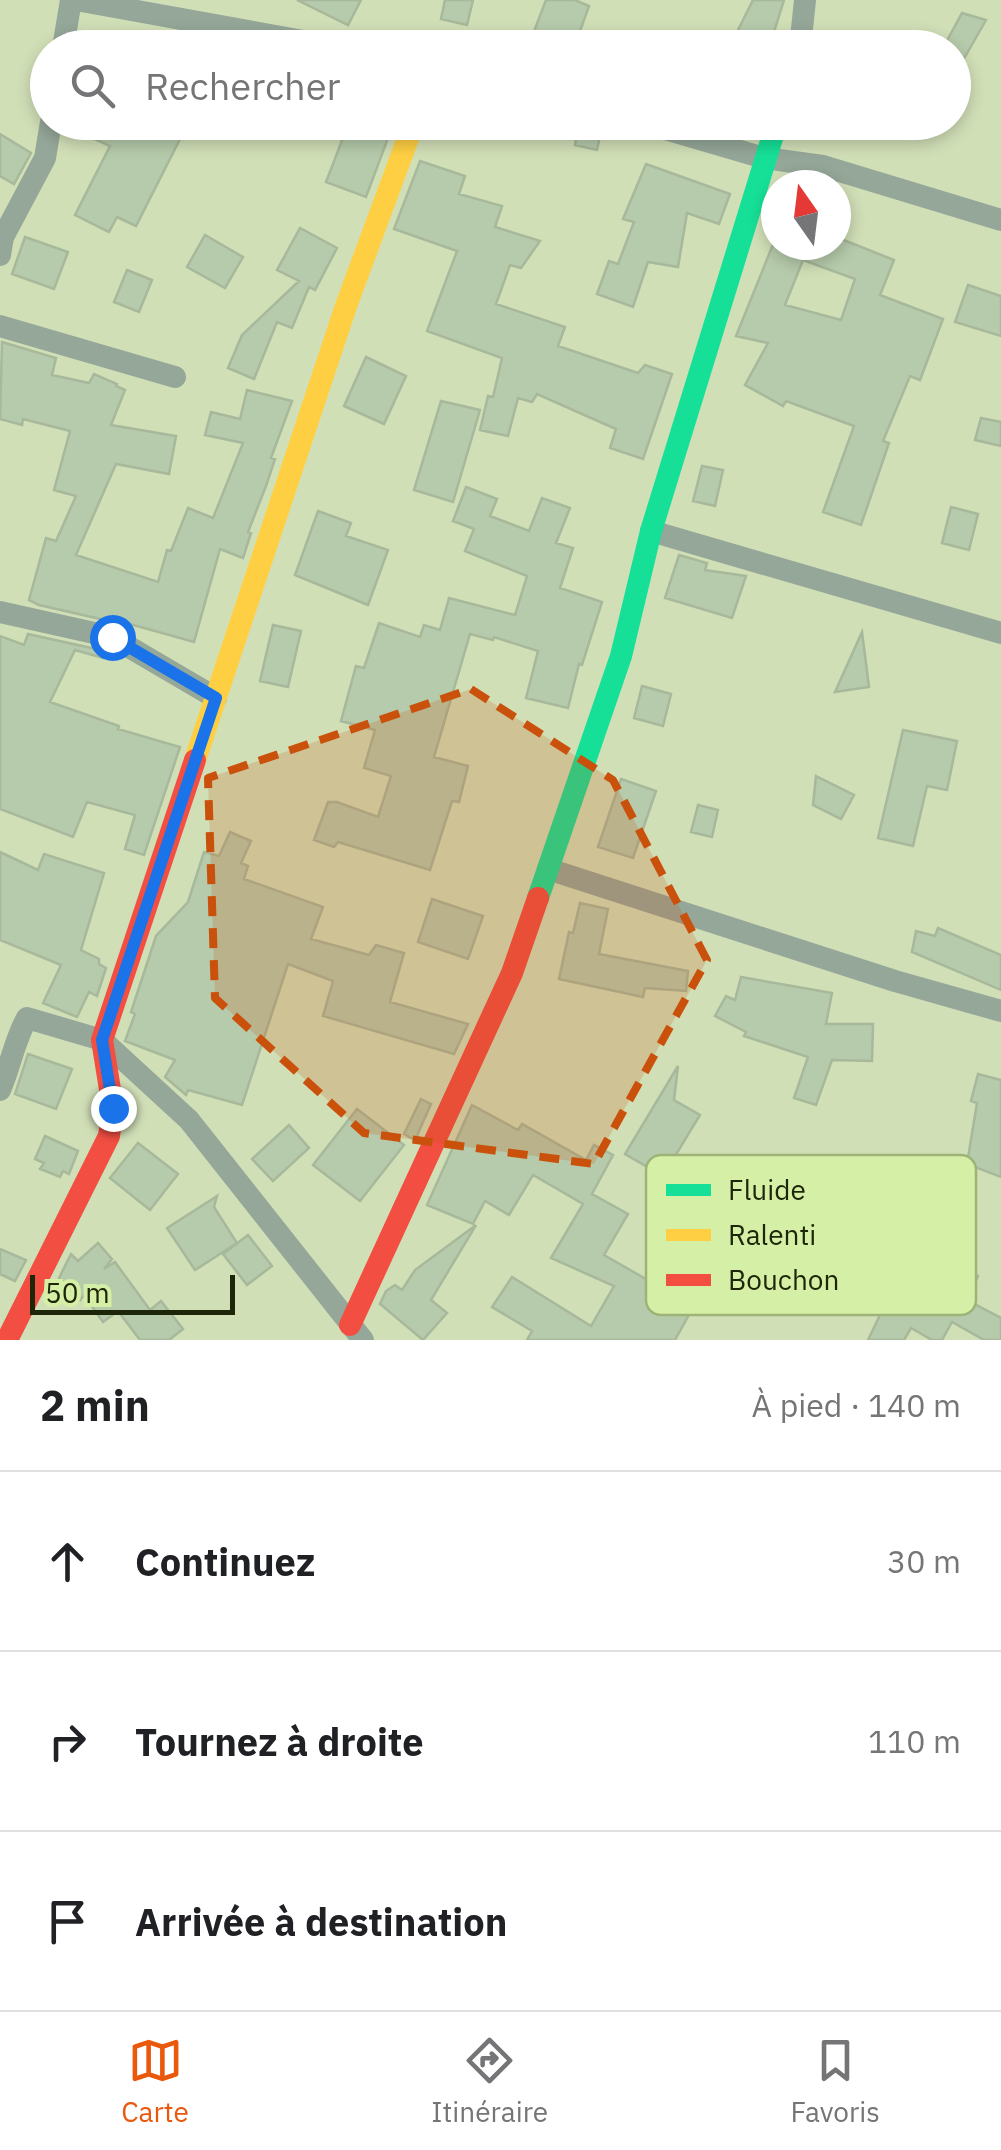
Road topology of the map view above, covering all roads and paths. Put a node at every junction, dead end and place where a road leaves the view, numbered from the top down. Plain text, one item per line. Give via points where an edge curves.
1 (73, 0) edge
2 (805, 0) edge
3 (67, 30) edge
4 (241, 30) edge
5 (802, 30) edge
6 (48, 140) edge
7 (407, 140) edge
8 (702, 140) edge
9 (770, 140) edge
10 (764, 158) junction
11 (1001, 220) edge
12 (0, 255) edge
13 (0, 326) edge
14 (175, 377) dead end
15 (651, 531) junction
16 (0, 612) edge
17 (1001, 633) edge
18 (216, 698) junction
19 (548, 869) junction
20 (1001, 1011) edge
21 (102, 1040) junction
22 (0, 1090) edge
23 (357, 1332) edge
24 (7, 1340) edge

1 - 3 street
1 - 4 street
2 - 5 street
6 - 12 street
7 - 18 street
8 - 10 street
9 - 10 street
10 - 11 street via 823,166
10 - 15 street
13 - 14 street
15 - 17 street
15 - 19 street via 622,656
16 - 18 street via 112,637
18 - 21 street
19 - 20 street
19 - 23 street via 512,973
21 - 22 street via 27,1018
21 - 23 street via 189,1120
21 - 24 street via 113,1108 109,1136

